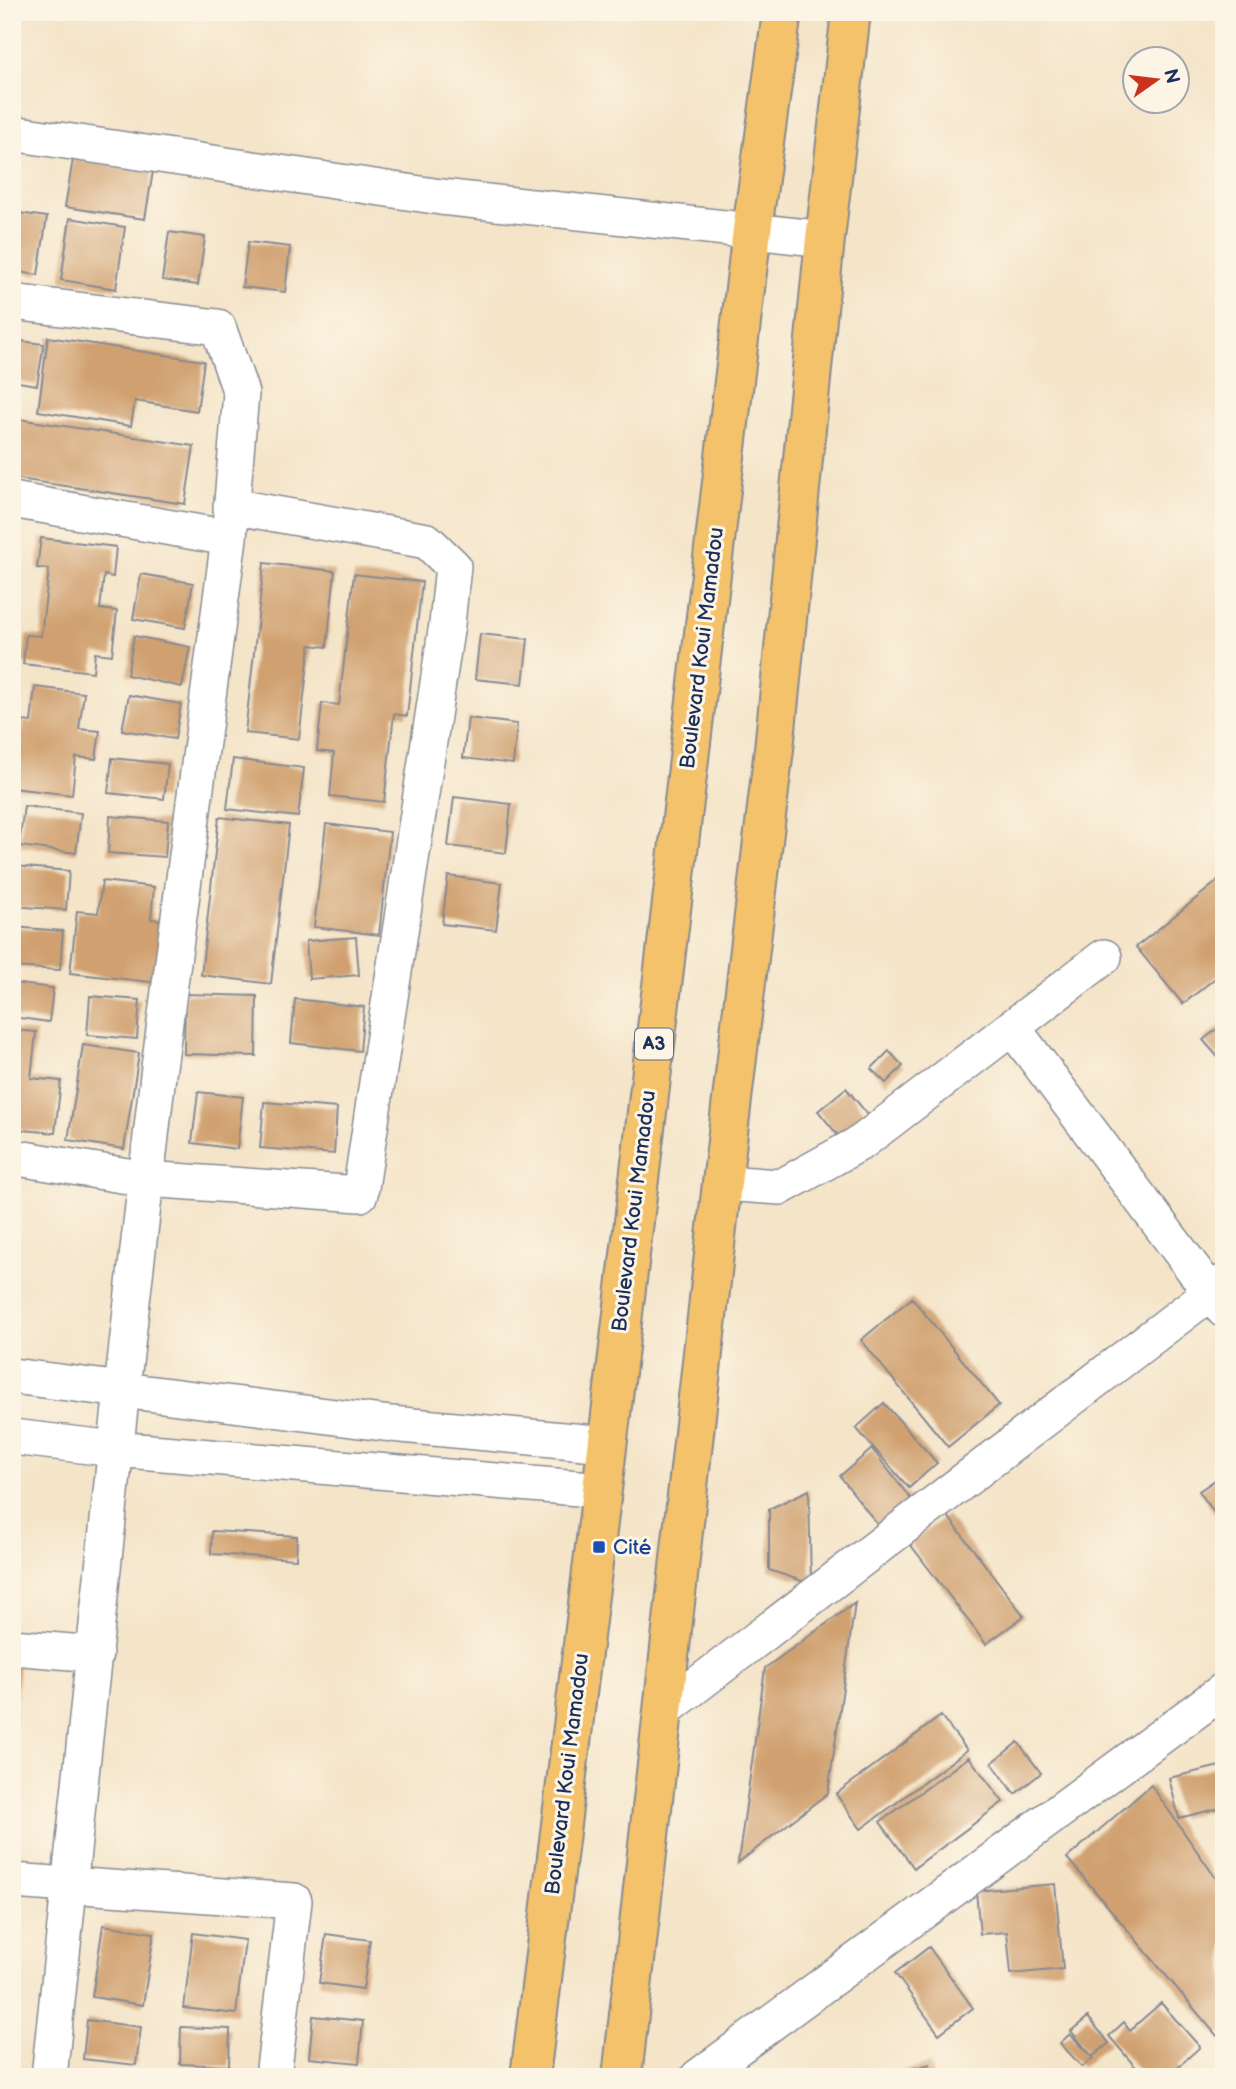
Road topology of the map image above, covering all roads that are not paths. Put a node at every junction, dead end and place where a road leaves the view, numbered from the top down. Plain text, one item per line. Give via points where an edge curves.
1 (782, 12) edge
2 (851, 12) edge
3 (12, 133) edge
4 (752, 230) junction
5 (825, 239) junction
6 (12, 302) edge
7 (13, 510) edge
8 (230, 522) junction
9 (1104, 957) dead end
10 (1012, 1027) junction
11 (12, 1157) edge
12 (146, 1179) junction
13 (722, 1183) junction
14 (1219, 1295) edge
15 (12, 1376) edge
16 (122, 1389) junction
17 (12, 1437) edge
18 (606, 1444) junction
19 (115, 1448) junction
20 (602, 1490) junction
21 (12, 1647) edge
22 (95, 1654) junction
23 (1224, 1690) edge
24 (663, 1711) junction
25 (12, 1881) edge
26 (68, 1886) junction
27 (49, 2077) edge
28 (273, 2077) edge
29 (530, 2077) edge
30 (622, 2077) edge
31 (698, 2077) edge

1 - 4 main road, Boulevard Koui Mamadou / A3
2 - 5 main road
3 - 4 street via 441,197
4 - 5 street
4 - 18 main road, Boulevard Koui Mamadou / A3
5 - 13 main road via 774,748
6 - 8 street via 218,327 241,393
7 - 8 street
8 - 12 street
8 - 12 street via 427,541 453,566 447,624 360,1194
9 - 10 street
10 - 13 street via 862,1142 781,1187
10 - 14 street
11 - 12 street
12 - 16 street
13 - 24 main road
14 - 24 street
15 - 16 street
16 - 18 street via 391,1424
16 - 19 street
17 - 19 street
18 - 20 main road, Boulevard Koui Mamadou / A3
19 - 20 street
19 - 22 street
20 - 29 main road, Boulevard Koui Mamadou / A3
21 - 22 street
22 - 26 street
23 - 31 street
24 - 30 main road
25 - 26 street
26 - 27 street
26 - 28 street via 294,1901

